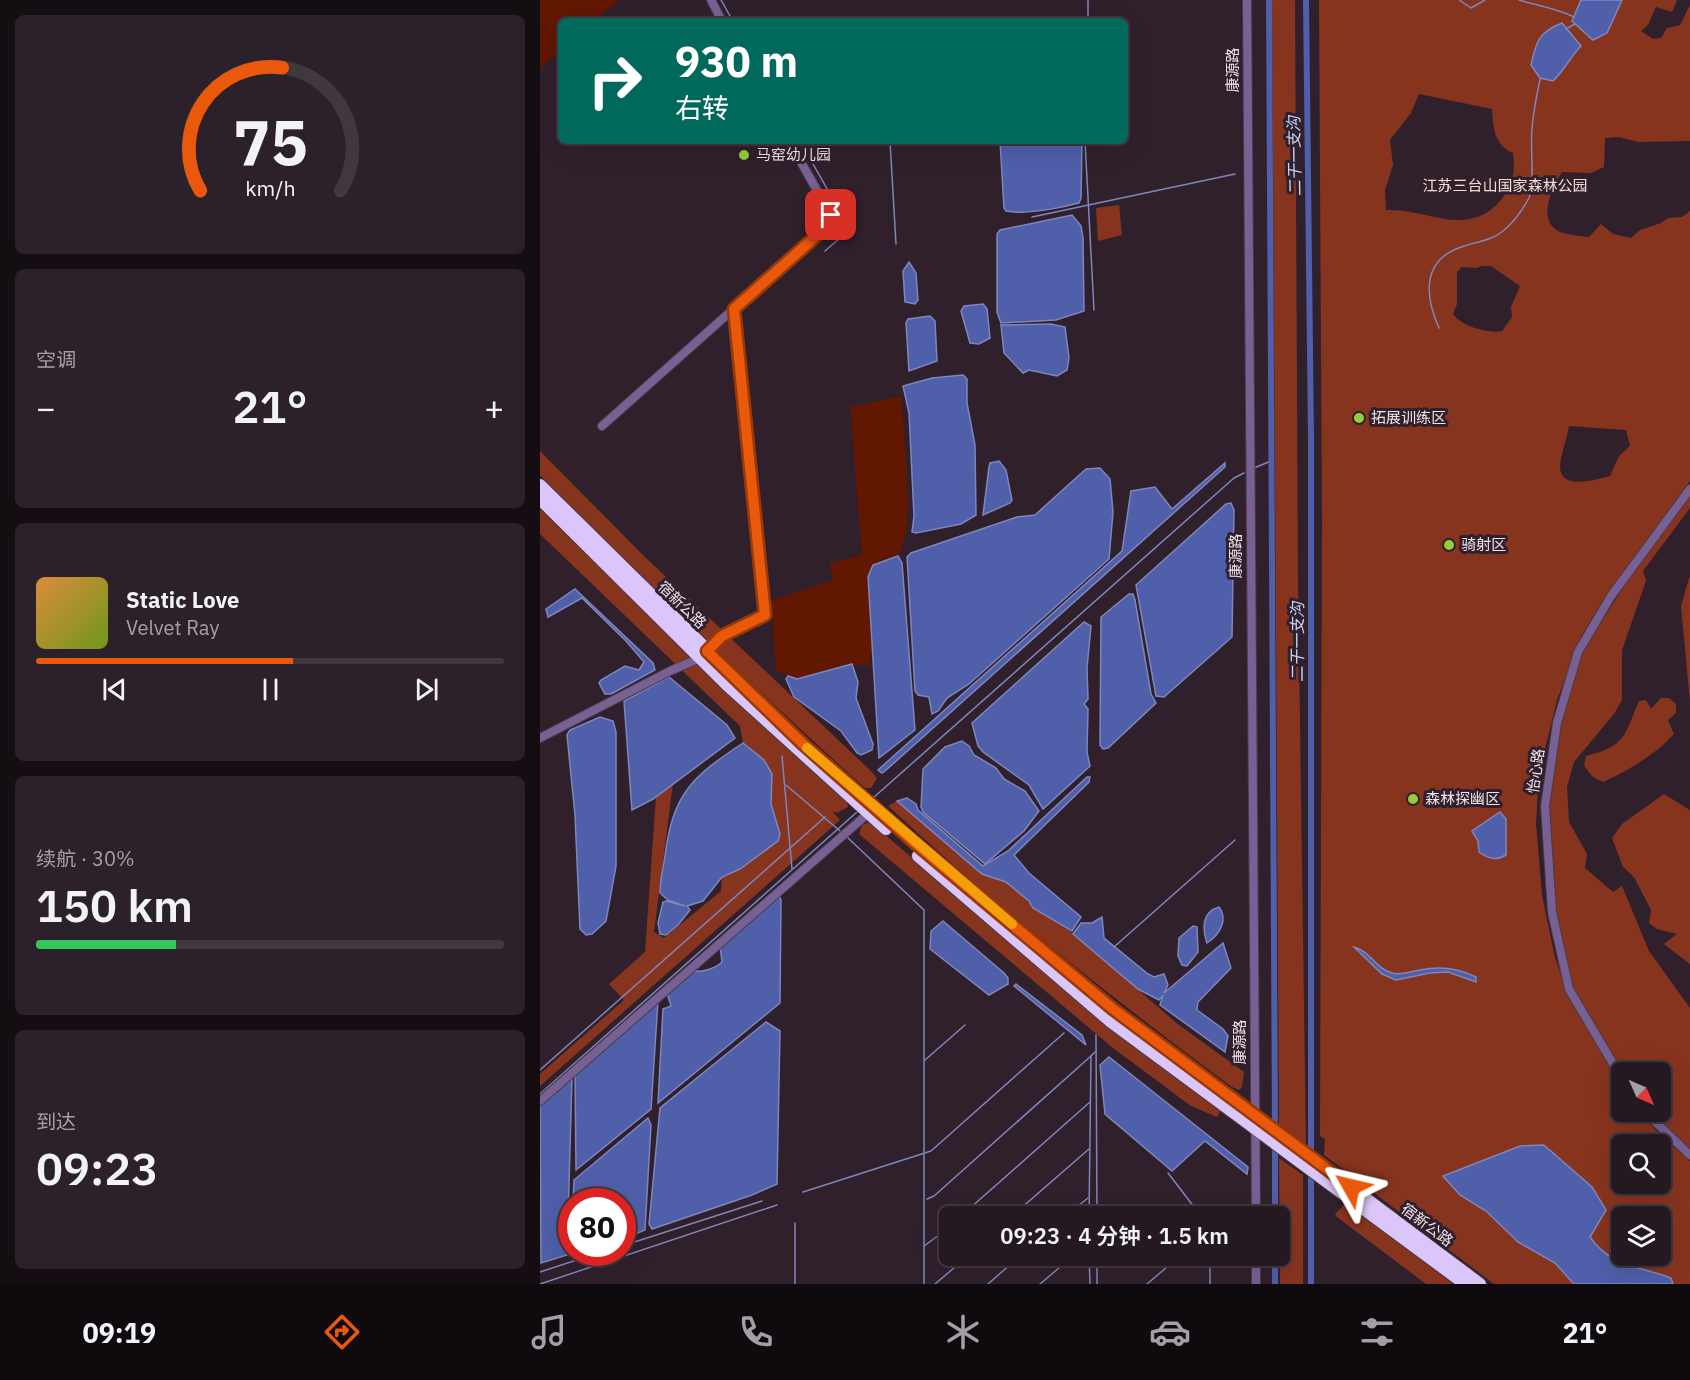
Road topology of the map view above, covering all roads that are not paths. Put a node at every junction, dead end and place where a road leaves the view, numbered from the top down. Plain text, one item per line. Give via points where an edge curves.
1 (711, 0) edge
2 (1247, 0) edge
3 (721, 18) edge
4 (791, 144) edge
5 (734, 309) junction
6 (602, 426) dead end
7 (540, 485) edge
8 (1690, 489) edge
9 (540, 499) edge
10 (704, 655) junction
11 (540, 738) edge
12 (871, 810) junction
13 (1612, 1062) edge
14 (540, 1101) edge
15 (1254, 1113) junction
16 (1656, 1122) edge
17 (1255, 1127) junction
18 (1271, 1133) junction
19 (1690, 1155) edge
20 (1314, 1165) junction
21 (1256, 1206) edge
22 (1256, 1266) edge
23 (1256, 1284) edge
24 (1465, 1284) edge
25 (1480, 1284) edge

1 - 3 street
2 - 15 street, 康源路
4 - 5 street via 830,219 823,230
5 - 6 street
5 - 10 street via 765,615 722,636
7 - 10 highway, 宿新公路
8 - 13 street, 怡心路 via 1611,596 1578,652 1557,723 1545,806 1552,912 1569,989
9 - 10 highway, 宿新公路
10 - 11 street
10 - 12 highway, 宿新公路
12 - 14 street
12 - 15 highway, 宿新公路 via 1113,1009
12 - 17 highway, 宿新公路 via 1111,1022
15 - 17 street, 康源路
15 - 18 highway, 宿新公路
16 - 19 street
17 - 18 highway, 宿新公路
17 - 21 street
18 - 20 highway, 宿新公路
20 - 24 highway, 宿新公路
20 - 25 highway, 宿新公路
22 - 23 street

